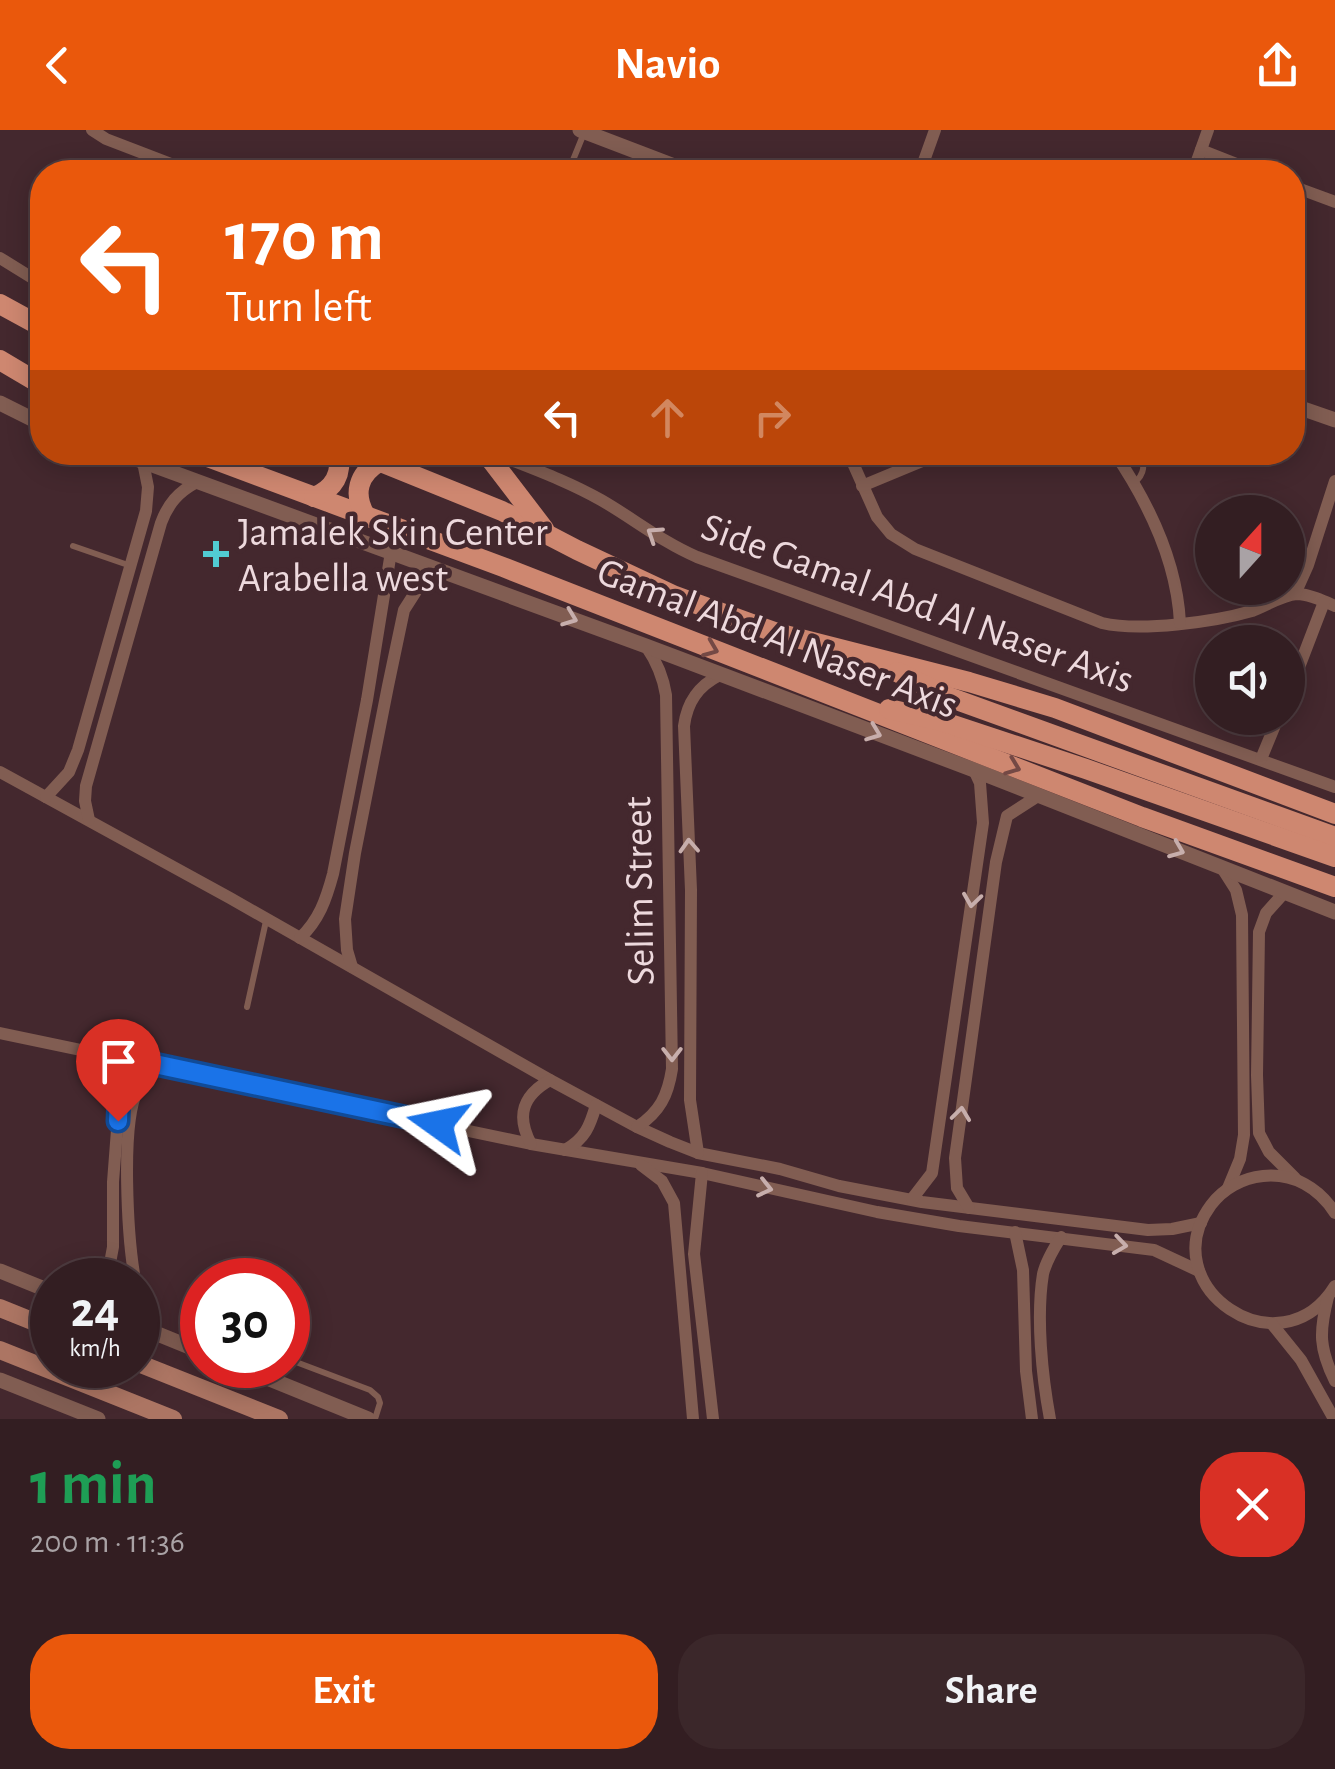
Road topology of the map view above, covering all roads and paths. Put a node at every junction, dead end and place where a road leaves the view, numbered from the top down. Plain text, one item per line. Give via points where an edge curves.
1 (92, 130) edge
2 (935, 130) edge
3 (1208, 130) edge
4 (582, 131) edge
5 (109, 134) edge
6 (1201, 150) junction
7 (166, 160) edge
8 (573, 160) edge
9 (658, 160) edge
10 (924, 160) edge
11 (1197, 160) edge
12 (1226, 160) edge
13 (1305, 191) edge
14 (1335, 202) edge
15 (0, 258) edge
16 (30, 277) edge
17 (0, 304) edge
18 (30, 320) edge
19 (0, 360) edge
20 (30, 377) edge
21 (0, 403) edge
22 (1305, 409) edge
23 (30, 418) edge
24 (1335, 420) edge
25 (143, 465) edge
26 (150, 465) edge
27 (229, 465) edge
28 (340, 465) edge
29 (375, 465) edge
30 (387, 465) edge
31 (497, 465) edge
32 (521, 465) edge
33 (853, 465) edge
34 (913, 465) edge
35 (1122, 465) edge
36 (1143, 465) edge
37 (1335, 481) edge
38 (196, 482) junction
39 (1133, 484) junction
40 (862, 486) junction
41 (314, 497) junction
42 (365, 515) junction
43 (548, 535) junction
44 (73, 546) dead end
45 (391, 552) junction
46 (130, 566) junction
47 (436, 568) junction
48 (1305, 572) edge
49 (1305, 597) edge
50 (121, 598) junction
51 (136, 603) junction
52 (1330, 604) edge
53 (1267, 605) edge
54 (1180, 623) junction
55 (646, 646) junction
56 (1305, 655) edge
57 (882, 661) junction
58 (720, 675) junction
59 (371, 682) junction
60 (388, 686) junction
61 (852, 704) junction
62 (1271, 735) edge
63 (1261, 759) junction
64 (976, 762) junction
65 (0, 772) edge
66 (69, 772) junction
67 (88, 780) junction
68 (1335, 787) edge
69 (1038, 796) junction
70 (46, 797) junction
71 (669, 799) junction
72 (686, 799) junction
73 (1335, 814) edge
74 (89, 820) junction
75 (983, 824) junction
76 (1139, 825) junction
77 (1003, 828) junction
78 (1335, 836) edge
79 (1335, 857) edge
80 (1222, 868) junction
81 (1335, 888) edge
82 (670, 890) junction
83 (691, 890) junction
84 (1284, 892) junction
85 (322, 910) junction
86 (1335, 912) edge
87 (1242, 915) junction
88 (345, 919) junction
89 (266, 920) junction
90 (1262, 920) junction
91 (300, 938) junction
92 (671, 961) junction
93 (692, 961) junction
94 (352, 967) junction
95 (247, 1006) dead end
96 (0, 1032) edge
97 (117, 1056) junction
98 (160, 1066) junction
99 (550, 1080) junction
100 (120, 1091) junction
101 (136, 1094) junction
102 (596, 1105) junction
103 (637, 1127) junction
104 (1252, 1134) junction
105 (531, 1144) junction
106 (565, 1150) junction
107 (698, 1152) junction
108 (934, 1158) junction
109 (955, 1158) junction
110 (639, 1164) junction
111 (702, 1173) junction
112 (1297, 1179) junction
113 (1228, 1188) junction
114 (912, 1199) junction
115 (674, 1203) junction
116 (697, 1206) junction
117 (969, 1208) junction
118 (1335, 1213) edge
119 (1201, 1223) junction
120 (1148, 1230) junction
121 (1015, 1232) junction
122 (1061, 1237) junction
123 (114, 1248) junction
124 (131, 1248) junction
125 (1154, 1250) junction
126 (111, 1258) edge
127 (132, 1258) edge
128 (1024, 1270) junction
129 (0, 1271) edge
130 (1200, 1271) junction
131 (1044, 1273) junction
132 (30, 1283) edge
133 (1331, 1292) edge
134 (0, 1308) edge
135 (30, 1320) edge
136 (1272, 1324) junction
137 (0, 1350) edge
138 (1322, 1350) junction
139 (1301, 1360) junction
140 (310, 1367) edge
141 (160, 1372) edge
142 (0, 1380) edge
143 (1335, 1381) edge
144 (295, 1388) edge
145 (98, 1419) edge
146 (173, 1419) edge
147 (279, 1419) edge
148 (372, 1419) edge
149 (693, 1419) edge
150 (713, 1419) edge
151 (1032, 1419) edge
152 (1050, 1419) edge
153 (1334, 1419) edge

1 - 5 street
2 - 10 street
3 - 6 street
4 - 8 lane
4 - 9 street
5 - 7 street
6 - 11 street
6 - 12 street
13 - 14 street
15 - 16 street
17 - 18 main road
19 - 20 main road
21 - 23 street
22 - 24 street
25 - 46 street via 148,499
26 - 38 street
27 - 41 main road, Gamal Abd Al Naser Axis
28 - 41 main road via 328,490
29 - 42 main road via 359,485
30 - 43 main road, Gamal Abd Al Naser Axis
31 - 43 main road
63 -> 32 street, Side Gamal Abd Al Naser Axis via 697,557 602,500
33 - 40 street
34 - 40 street
35 - 39 street
36 - 39 lane
37 - 48 street
38 - 45 street
38 - 51 street via 164,512
39 - 54 street via 1167,555
40 - 54 street via 890,534 916,550 1102,623
41 - 42 main road, Gamal Abd Al Naser Axis
42 -> 61 main road, Gamal Abd Al Naser Axis
43 - 57 main road, Gamal Abd Al Naser Axis via 675,596
44 - 46 lane
45 - 47 street
45 - 59 street
46 - 50 street
47 -> 55 street
47 - 60 street via 404,610
49 - 52 street
50 - 51 street
50 - 66 street
51 - 67 street
52 - 56 street
53 - 54 street
55 - 58 street
55 - 71 street, Selim Street via 666,695
57 - 73 main road, Gamal Abd Al Naser Axis via 1055,708
57 - 78 main road via 943,695
58 -> 64 street
58 - 72 street, Selim Street via 698,690 685,713
59 - 60 street
59 - 85 street
60 - 88 street
61 - 64 main road, Gamal Abd Al Naser Axis
61 - 79 main road via 941,721
62 - 63 street
63 - 68 street, Side Gamal Abd Al Naser Axis
64 - 69 street
64 - 75 street
64 -> 76 main road, Gamal Abd Al Naser Axis
65 - 70 street
66 - 67 street
66 - 70 street
67 - 74 street
69 - 76 street
69 - 77 street via 1008,816
70 - 74 street
71 - 72 street
71 - 82 street, Selim Street
83 -> 72 street, Selim Street
74 - 89 street
75 - 77 street via 993,819
75 -> 108 street
76 -> 80 street
76 - 81 main road, Gamal Abd Al Naser Axis
109 -> 77 street
80 - 84 street
80 - 87 street
82 - 83 street
82 - 92 street, Selim Street
83 - 93 street, Selim Street
84 - 86 street
84 - 90 street
85 - 88 street via 329,919
85 - 91 street
87 - 90 street
87 - 104 street
88 - 94 street
89 - 91 street
89 - 95 lane
90 - 104 street
91 - 94 street
92 - 93 street
92 -> 103 street, Selim Street via 670,1083 662,1104
93 - 107 street, Selim Street via 690,1100
94 - 99 street
96 - 97 street
97 - 98 street
97 - 100 street
98 - 101 street
98 - 105 street
99 - 102 street
99 - 105 street via 526,1100 523,1120
100 - 101 street
100 - 123 street
101 - 124 street via 128,1144
102 - 103 street
102 - 106 street via 588,1130
103 - 107 street
104 - 112 street
104 - 113 street
105 - 106 street
106 - 110 street
107 - 114 street
108 - 109 street via 946,1167
108 - 114 street via 929,1180
109 - 117 street via 958,1188
110 - 111 street
110 - 115 street via 662,1181
111 - 116 street
111 -> 121 street via 864,1210
112 - 113 street via 1260,1176
112 - 118 street
113 - 119 street
114 - 117 street
115 - 116 street
115 - 149 street
116 - 150 street via 695,1268
117 - 120 street
119 - 120 street
119 - 130 street
120 - 125 street via 1157,1240
121 - 122 street
121 - 128 street
122 -> 125 street
122 - 131 street
123 - 124 street
123 - 126 street
124 - 127 street
125 - 130 street
128 - 131 street via 1036,1266
128 - 151 street
129 - 132 street
130 - 136 street via 1220,1303 1253,1322
131 - 152 street via 1042,1357
133 - 136 street via 1303,1316
133 - 138 street
134 - 135 main road
136 - 139 street
137 - 146 main road
138 - 139 street via 1306,1349
138 - 143 street
139 - 153 street
140 - 148 lane via 370,1390 380,1404
141 - 147 main road
142 - 145 street
144 - 148 street

